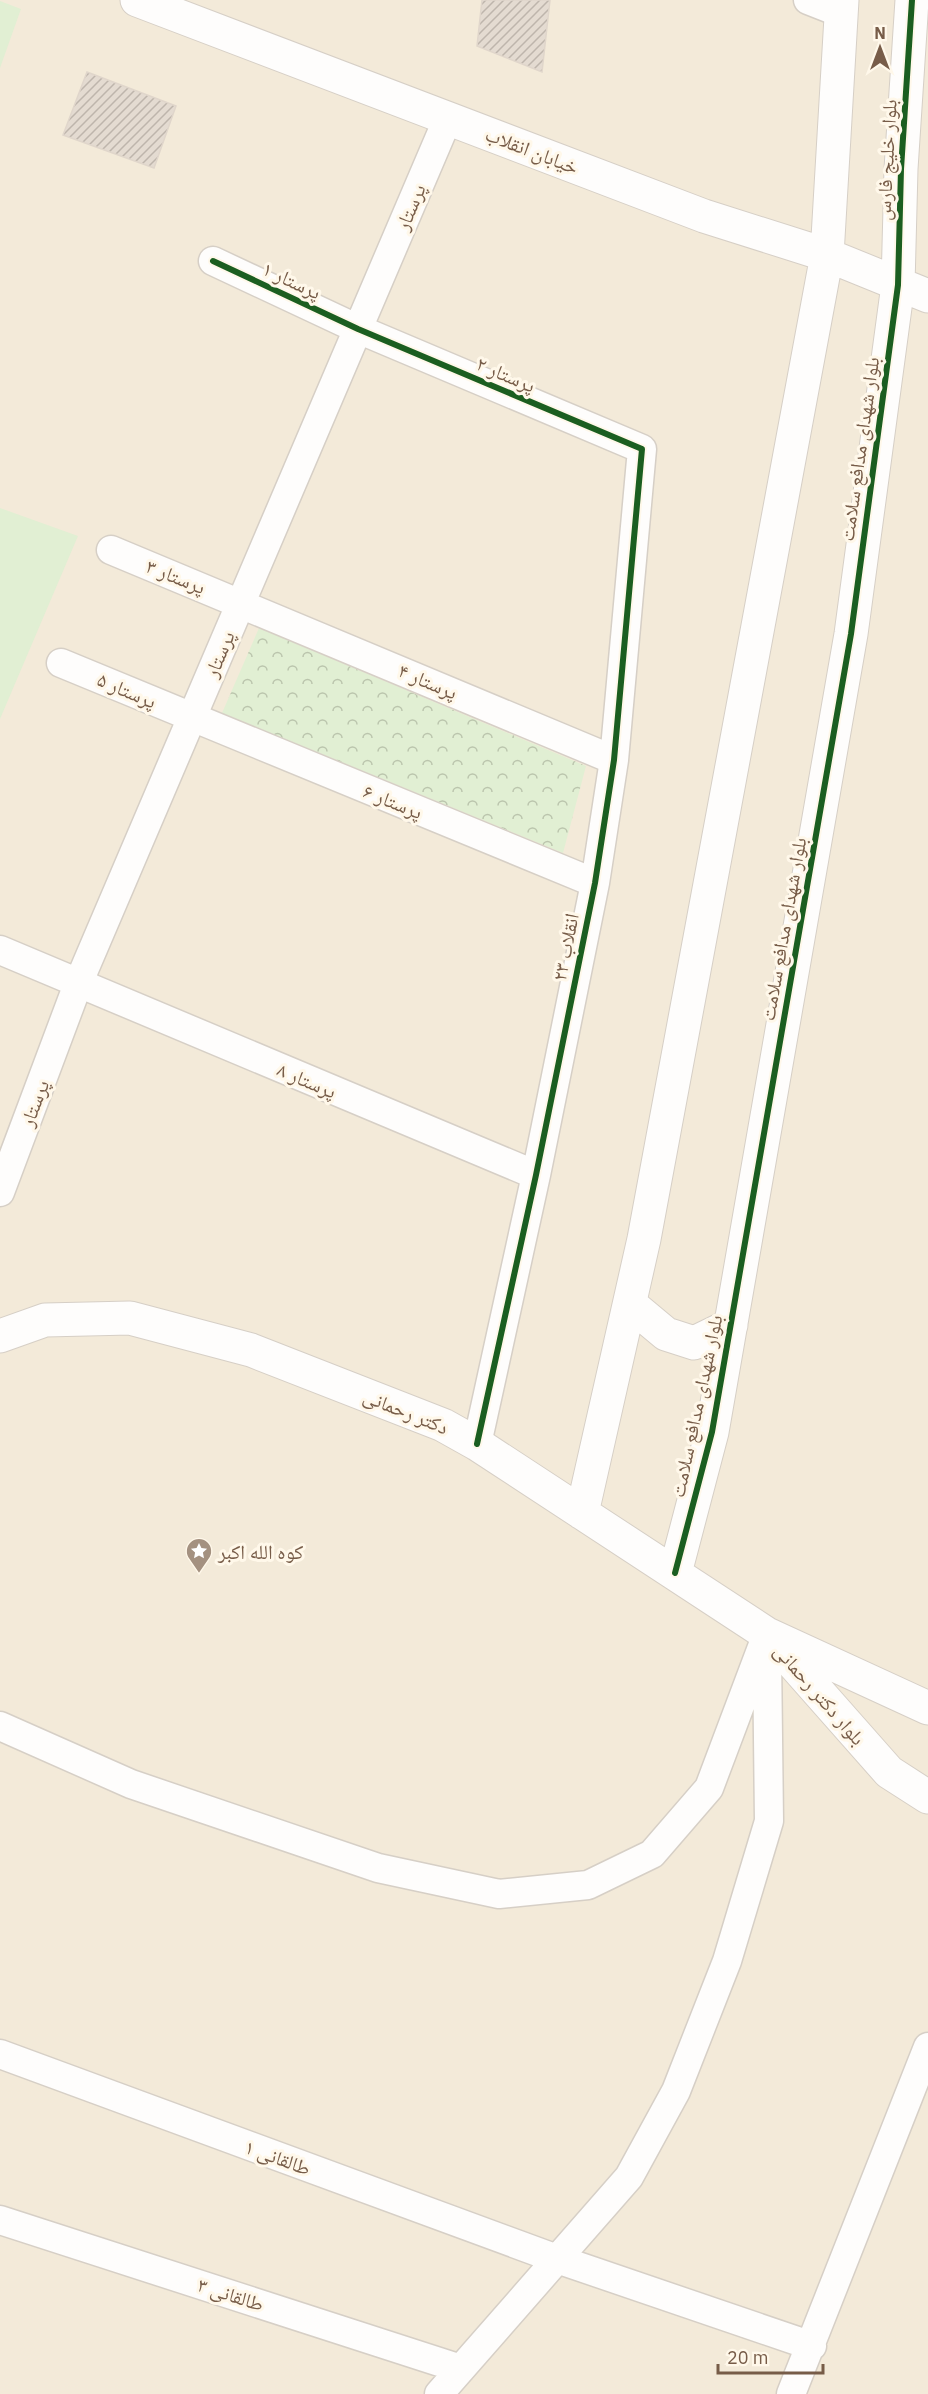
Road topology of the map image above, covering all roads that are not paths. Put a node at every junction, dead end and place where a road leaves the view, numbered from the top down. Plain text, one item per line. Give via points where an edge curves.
1 (136, 0) edge
2 (808, 0) edge
3 (912, 0) edge
4 (841, 6) edge
5 (448, 118) junction
6 (827, 255) junction
7 (213, 261) dead end
8 (913, 290) edge
9 (358, 329) junction
10 (642, 449) joint
11 (111, 550) dead end
12 (241, 603) junction
13 (61, 663) dead end
14 (192, 718) junction
15 (614, 760) junction
16 (595, 883) junction
17 (0, 950) edge
18 (78, 984) junction
19 (536, 1175) junction
20 (0, 1192) edge
21 (630, 1304) junction
22 (731, 1325) junction
23 (0, 1336) edge
24 (477, 1444) junction
25 (582, 1513) junction
26 (675, 1573) junction
27 (767, 1634) junction
28 (928, 1708) edge
29 (0, 1726) edge
30 (928, 1797) edge
31 (928, 2047) edge
32 (0, 2054) edge
33 (0, 2220) edge
34 (557, 2259) junction
35 (812, 2346) junction
36 (461, 2369) junction
37 (439, 2394) edge
38 (791, 2394) edge

1 - 5 street, خیابان انقلاب
2 - 4 street
3 - 8 street, بلوار خلیج فارس via 901,169
4 - 6 street
5 - 6 street, خیابان انقلاب via 704,216
5 - 9 street, پرستار
6 - 8 street, خیابان انقلاب
6 - 21 street
7 - 9 street, پرستار ۱
8 - 22 street, بلوار شهدای مدافع سلامت
9 - 10 street, پرستار ۲
9 - 12 street, پرستار
10 - 15 street, انقلاب ۲۳
11 - 12 street, پرستار ۳
12 - 14 street, پرستار
12 - 15 street, پرستار ۴
13 - 14 street, پرستار ۵
14 - 16 street, پرستار ۶
14 - 18 street, پرستار
15 - 16 street, انقلاب ۲۳
16 - 19 street, انقلاب ۲۳
17 - 18 street, پرستار ۸
18 - 19 street, پرستار ۸
18 - 20 street, پرستار
19 - 24 street, انقلاب ۲۳
21 - 22 street via 666,1334 694,1343
21 - 25 street
22 - 26 street, بلوار شهدای مدافع سلامت via 712,1432
23 - 24 street, دکتر رحمانی via 45,1320 130,1318 251,1350 443,1425
24 - 25 street, دکتر رحمانی
25 - 26 street, دکتر رحمانی
26 - 27 street, دکتر رحمانی
27 - 28 street, بلوار دکتر رحمانی
27 - 29 street via 709,1788 652,1854 588,1885 499,1894 378,1868 131,1784
27 - 30 street, بلوار دکتر رحمانی via 889,1772
27 - 34 street via 769,1821 727,1961 676,2091 629,2177
31 - 35 street
32 - 34 street, طالقانی ۱
33 - 36 street, طالقانی ۳
34 - 35 street, طالقانی ۱
34 - 36 street
35 - 38 street
36 - 37 street

